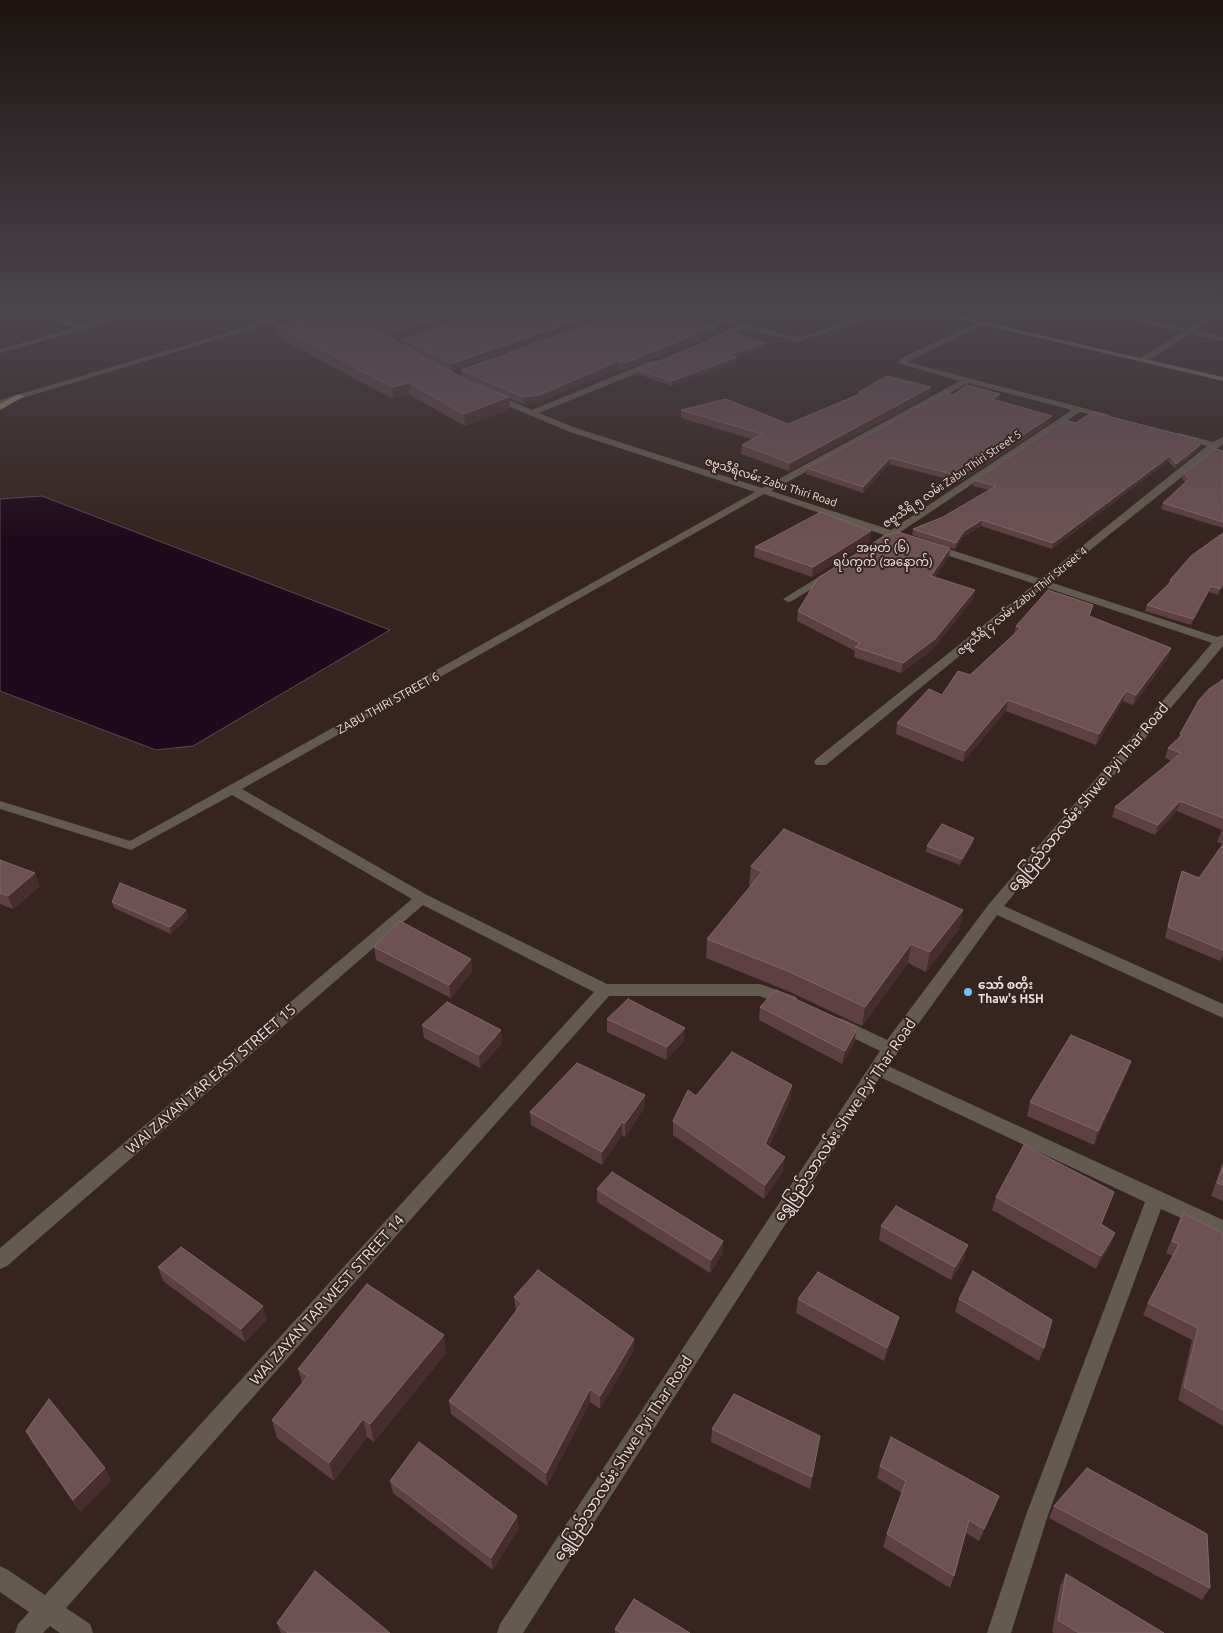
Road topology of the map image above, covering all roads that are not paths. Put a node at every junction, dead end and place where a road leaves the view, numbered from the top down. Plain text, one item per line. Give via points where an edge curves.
1 (57, 385) edge
2 (600, 385) edge
3 (957, 385) edge
4 (986, 385) edge
5 (482, 392) edge
6 (21, 396) joint
7 (0, 405) edge
8 (1078, 410) junction
9 (532, 413) junction
10 (1115, 419) edge
11 (1169, 433) edge
12 (1219, 442) edge
13 (763, 490) junction
14 (892, 534) junction
15 (876, 544) edge
16 (836, 569) edge
17 (1043, 584) junction
18 (788, 599) dead end
19 (1222, 641) edge
20 (821, 762) dead end
21 (234, 790) junction
22 (4, 810) edge
23 (422, 898) junction
24 (994, 908) junction
25 (605, 990) junction
26 (806, 1009) edge
27 (1222, 1011) edge
28 (823, 1017) edge
29 (890, 1049) junction
30 (877, 1068) junction
31 (1156, 1198) junction
32 (1223, 1229) edge
33 (0, 1260) edge
34 (0, 1578) edge
35 (48, 1610) junction
36 (27, 1633) edge
37 (81, 1633) edge
38 (509, 1633) edge
39 (999, 1633) edge

1 - 6 street
2 - 9 street
3 - 13 street, ZABU THIRI STREET 6
4 - 8 street
5 - 9 street, ဇဗူသီရိလမ်း Zabu Thiri Road
6 - 7 main road
8 - 10 street
8 - 14 street, ဇဗူသီရိ ၅ လမ်း Zabu Thiri Street 5
9 - 13 street, ဇဗူသီရိလမ်း Zabu Thiri Road via 573,430
11 - 12 street
12 - 17 street, ဇဗူသီရိ ၄ လမ်း Zabu Thiri Street 4
13 - 14 street, ဇဗူသီရိလမ်း Zabu Thiri Road
13 - 21 street, ZABU THIRI STREET 6
14 - 15 street, ဇဗူသီရိ ၅ လမ်း Zabu Thiri Street 5
14 - 17 street, ဇဗူသီရိလမ်း Zabu Thiri Road
16 - 18 street
17 - 19 street, ဇဗူသီရိလမ်း Zabu Thiri Road
17 - 20 street, ဇဗူသီရိ ၄ လမ်း Zabu Thiri Street 4
19 - 24 street, ရွှေပြည်သာလမ်း Shwe Pyi Thar Road
21 - 22 street, ZABU THIRI STREET 6 via 131,846
21 - 23 street
23 - 25 street
23 - 33 street, WAI ZAYAN TAR EAST STREET 15
24 - 27 street
24 - 29 street, ရွှေပြည်သာလမ်း Shwe Pyi Thar Road
25 - 26 street via 760,990
25 - 35 street, WAI ZAYAN TAR WEST STREET 14
28 - 29 street
29 - 30 street, ရွှေပြည်သာလမ်း Shwe Pyi Thar Road
30 - 31 street
30 - 38 street, ရွှေပြည်သာလမ်း Shwe Pyi Thar Road
31 - 32 street
31 - 39 street via 1037,1515
34 - 35 street
35 - 36 street, WAI ZAYAN TAR WEST STREET 14
35 - 37 street

